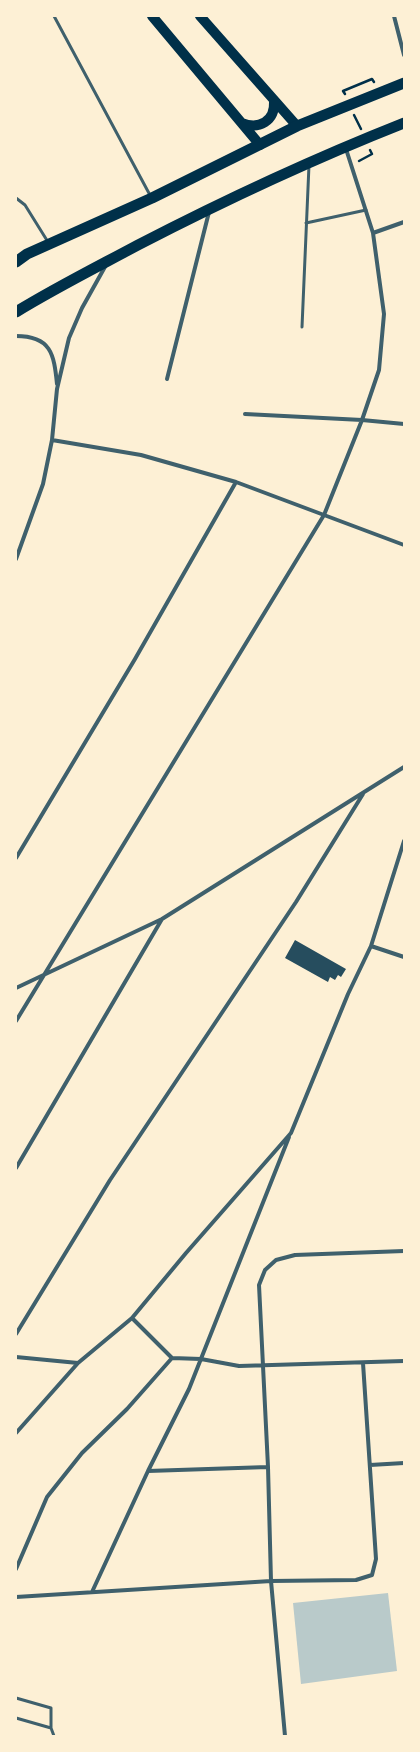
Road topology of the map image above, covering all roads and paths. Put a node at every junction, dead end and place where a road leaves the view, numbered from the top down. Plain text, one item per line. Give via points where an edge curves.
1 (54, 16) edge
2 (152, 16) edge
3 (200, 16) edge
4 (394, 16) edge
5 (404, 55) edge
6 (372, 79) dead end
7 (404, 83) edge
8 (346, 98) dead end
9 (274, 102) junction
10 (353, 112) dead end
11 (242, 122) junction
12 (404, 123) edge
13 (297, 126) junction
14 (362, 133) dead end
15 (260, 145) junction
16 (369, 146) dead end
17 (345, 147) junction
18 (356, 162) dead end
19 (310, 163) junction
20 (16, 198) edge
21 (152, 198) junction
22 (210, 208) junction
23 (366, 210) junction
24 (404, 222) edge
25 (306, 224) junction
26 (373, 233) junction
27 (49, 244) junction
28 (21, 254) edge
29 (110, 260) junction
30 (16, 262) edge
31 (16, 312) edge
32 (302, 327) dead end
33 (16, 336) edge
34 (167, 379) dead end
35 (57, 388) junction
36 (245, 414) dead end
37 (362, 420) junction
38 (404, 424) edge
39 (52, 440) junction
40 (236, 482) junction
41 (324, 515) junction
42 (404, 545) edge
43 (16, 559) edge
44 (404, 767) edge
45 (363, 794) junction
46 (404, 841) edge
47 (16, 858) edge
48 (162, 919) junction
49 (371, 946) junction
50 (404, 957) edge
51 (42, 977) junction
52 (16, 988) edge
53 (16, 1020) edge
54 (290, 1134) junction
55 (16, 1168) edge
56 (404, 1251) edge
57 (132, 1318) junction
58 (16, 1334) edge
59 (16, 1357) edge
60 (172, 1358) junction
61 (201, 1359) junction
62 (404, 1361) edge
63 (363, 1363) junction
64 (78, 1364) junction
65 (264, 1364) junction
66 (16, 1434) edge
67 (404, 1463) edge
68 (370, 1465) junction
69 (268, 1467) junction
70 (148, 1471) junction
71 (16, 1569) edge
72 (271, 1581) junction
73 (92, 1592) junction
74 (16, 1596) edge
75 (16, 1698) edge
76 (16, 1718) edge
77 (51, 1728) junction
78 (54, 1736) edge
79 (285, 1736) edge

1 - 21 lane
2 - 11 main road
3 - 9 main road
4 - 5 street
6 - 8 path via 343,91
7 - 13 highway
9 - 11 main road via 272,115 262,124 248,125
9 - 13 main road
10 - 14 path
11 - 15 main road
12 - 17 highway
13 - 15 highway
15 - 21 highway
16 - 18 path via 372,154
17 - 19 highway
17 - 23 street
19 - 22 highway
19 - 25 lane
20 - 27 lane via 25,205
21 - 27 highway
22 - 29 highway
22 - 34 street
23 - 25 lane
23 - 26 street
24 - 26 street
25 - 32 lane
26 - 37 street via 384,314 379,370
27 - 28 highway
28 - 30 highway
29 - 31 highway
29 - 35 street via 74,324
33 - 35 street via 29,336 48,347 53,359
35 - 39 street
36 - 37 street
37 - 38 street
37 - 41 street
39 - 40 street via 141,456
39 - 43 street via 43,484
40 - 41 street
40 - 47 street via 135,659
41 - 42 street
41 - 51 street
44 - 45 street
45 - 48 street
45 - 58 street via 296,902 110,1180
46 - 49 street
48 - 51 street
48 - 55 street
49 - 50 street
49 - 54 street via 348,994
51 - 52 street
51 - 53 street
54 - 57 street
54 - 61 street
56 - 65 street via 295,1255 276,1260 265,1270 259,1285
57 - 60 street
57 - 64 street
59 - 64 street
60 - 61 street
60 - 71 street via 127,1409 82,1453 47,1497
61 - 65 street via 239,1366
61 - 70 street
62 - 63 street
63 - 65 street
63 - 68 street
64 - 66 street
65 - 69 street
67 - 68 street
68 - 72 street via 376,1558 372,1575 356,1580
69 - 70 street
69 - 72 street
70 - 73 street
72 - 73 street
72 - 79 street
73 - 74 street
75 - 77 lane via 51,1708
76 - 77 lane
77 - 78 lane

